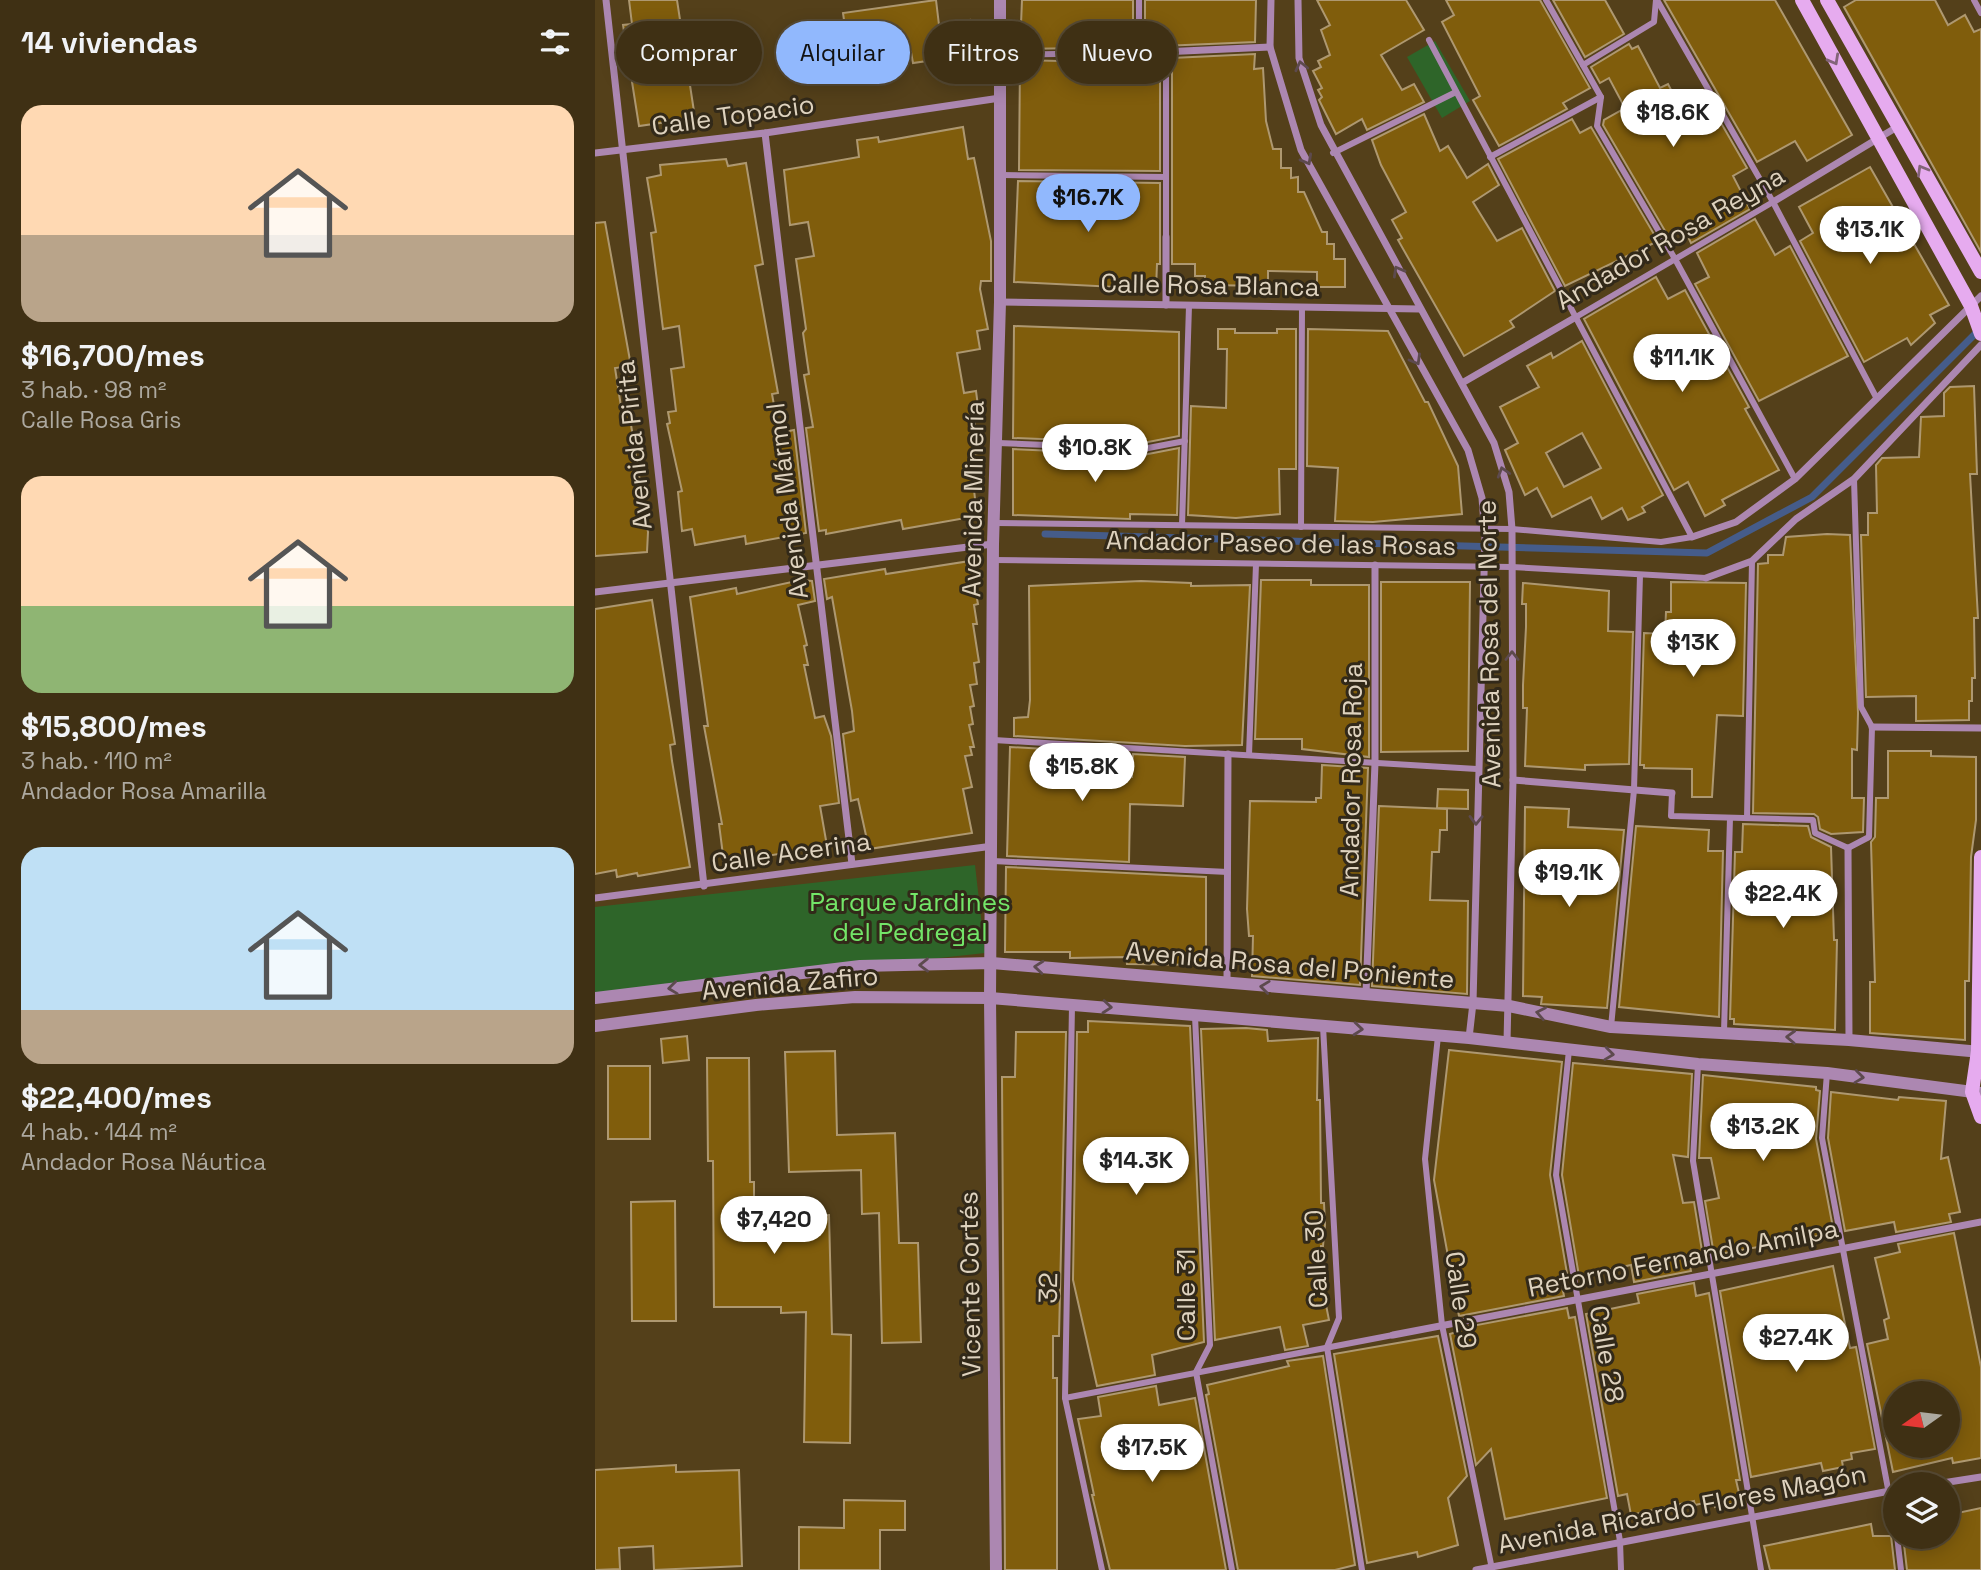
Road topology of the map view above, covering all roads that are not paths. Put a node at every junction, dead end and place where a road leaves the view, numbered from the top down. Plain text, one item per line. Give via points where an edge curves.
1 (606, 0) edge
2 (1000, 0) edge
3 (1139, 0) edge
4 (1271, 0) edge
5 (1298, 0) edge
6 (1546, 0) edge
7 (1657, 0) edge
8 (1802, 0) edge
9 (1827, 0) edge
10 (1974, 0) edge
11 (1981, 13) edge
12 (1000, 21) edge
13 (1139, 21) edge
14 (1429, 40) dead end
15 (1270, 47) junction
16 (1177, 51) edge
17 (1583, 65) junction
18 (1000, 84) edge
19 (1167, 84) edge
20 (1456, 92) junction
21 (1000, 97) junction
22 (1601, 97) junction
23 (1897, 127) junction
24 (765, 133) junction
25 (1877, 139) junction
26 (625, 150) junction
27 (595, 153) edge
28 (1333, 153) junction
29 (1490, 157) junction
30 (1001, 175) junction
31 (1166, 177) junction
32 (1773, 202) junction
33 (1166, 237) joint
34 (1675, 259) junction
35 (1981, 272) edge
36 (1000, 302) junction
37 (1166, 305) junction
38 (1189, 306) junction
39 (1976, 306) edge
40 (1302, 307) junction
41 (1387, 309) junction
42 (1419, 309) junction
43 (1576, 317) junction
44 (1981, 334) edge
45 (1981, 345) edge
46 (1462, 383) junction
47 (1876, 397) junction
48 (1185, 441) junction
49 (998, 443) junction
50 (1795, 479) junction
51 (1854, 479) junction
52 (995, 523) junction
53 (1182, 525) junction
54 (1301, 527) junction
55 (1512, 529) junction
56 (1485, 533) junction
57 (1692, 537) junction
58 (993, 544) junction
59 (994, 560) junction
60 (1752, 561) junction
61 (1512, 562) junction
62 (1256, 564) junction
63 (815, 565) junction
64 (1375, 565) junction
65 (1483, 566) junction
66 (1640, 575) junction
67 (1706, 578) joint
68 (669, 585) junction
69 (595, 592) edge
70 (1872, 727) junction
71 (1981, 728) edge
72 (993, 740) junction
73 (1228, 754) junction
74 (1249, 755) junction
75 (1375, 763) junction
76 (1477, 769) junction
77 (1513, 780) junction
78 (1634, 790) junction
79 (1672, 793) joint
80 (1730, 818) junction
81 (1747, 818) junction
82 (993, 846) junction
83 (1848, 848) junction
84 (1981, 857) edge
85 (993, 861) junction
86 (852, 864) junction
87 (1228, 872) junction
88 (704, 886) junction
89 (595, 898) edge
90 (992, 963) junction
91 (1227, 983) junction
92 (1366, 995) junction
93 (595, 998) edge
94 (990, 998) junction
95 (1473, 1003) junction
96 (1072, 1004) junction
97 (1509, 1006) junction
98 (1194, 1014) junction
99 (595, 1026) edge
100 (1323, 1026) junction
101 (1611, 1027) junction
102 (1724, 1034) junction
103 (1438, 1036) junction
104 (1469, 1038) junction
105 (1849, 1040) junction
106 (1507, 1042) junction
107 (1569, 1049) junction
108 (1980, 1052) edge
109 (1698, 1064) junction
110 (1827, 1073) junction
111 (1976, 1093) edge
112 (1981, 1117) edge
113 (1981, 1222) edge
114 (1841, 1249) junction
115 (1712, 1273) junction
116 (1577, 1299) junction
117 (1442, 1325) junction
118 (1393, 1335) joint
119 (1327, 1347) junction
120 (1196, 1372) junction
121 (1065, 1398) junction
122 (1889, 1472) edge
123 (1981, 1477) edge
124 (1960, 1480) edge
125 (1883, 1493) edge
126 (1753, 1515) junction
127 (1621, 1541) junction
128 (1898, 1549) edge
129 (1492, 1568) edge
130 (996, 1570) edge
131 (1102, 1570) edge
132 (1232, 1570) edge
133 (1362, 1570) edge
134 (1476, 1570) edge
135 (1621, 1570) edge
136 (1761, 1570) edge
137 (1901, 1570) edge

1 - 26 street, Avenida Pirita
2 - 12 street, Avenida Minería
3 - 13 street
4 - 15 street, Avenida Rosa del Norte
28 -> 5 street, Avenida Rosa del Norte via 1308,94 1299,58
6 - 17 street
7 - 17 street via 1654,22
7 - 32 street
8 -> 25 main road
9 - 23 main road
10 - 11 street
14 - 20 street
15 - 16 street
15 -> 41 street, Avenida Rosa del Norte via 1301,150
17 - 22 street
18 - 21 street, Avenida Minería
19 - 31 street
20 - 28 street
20 - 29 street
21 - 24 street, Calle Topacio
21 - 30 street, Avenida Minería
22 - 29 street
22 - 34 street via 1597,126
23 - 25 street, Andador Rosa Reyna
35 -> 23 main road
24 - 26 street, Calle Topacio
24 - 63 street, Avenida Mármol
25 - 32 street, Andador Rosa Reyna
25 - 39 main road
26 - 27 street, Calle Topacio
26 - 68 street, Avenida Pirita
42 -> 28 street, Avenida Rosa del Norte
29 - 43 street
30 - 31 street
30 - 36 street, Avenida Minería
31 - 33 street
32 - 34 street, Andador Rosa Reyna
32 - 47 street
33 - 37 street
34 - 43 street, Andador Rosa Reyna
34 - 50 street
36 - 37 street, Calle Rosa Blanca
36 - 49 street, Avenida Minería
37 - 38 street, Calle Rosa Blanca
38 - 40 street, Calle Rosa Blanca
38 - 48 street
39 - 44 main road
39 - 47 street, Andador Paseo de las Rosas
40 - 41 street, Calle Rosa Blanca
40 - 54 street
41 - 42 street, Calle Rosa Blanca
41 -> 56 street, Avenida Rosa del Norte via 1468,450 1482,498
42 - 46 street, Avenida Rosa del Norte
43 - 46 street, Andador Rosa Reyna
43 - 57 street
45 - 51 street, Andador Paseo de las Rosas
55 -> 46 street, Avenida Rosa del Norte via 1509,492 1494,443
47 - 50 street, Andador Paseo de las Rosas
48 - 49 street via 1143,449
48 - 53 street
49 - 52 street, Avenida Minería
50 - 57 street, Andador Paseo de las Rosas via 1736,522
51 - 60 street, Andador Paseo de las Rosas via 1796,519
51 - 70 street via 1861,707
52 - 53 street, Andador Paseo de las Rosas
52 - 58 street, Avenida Minería
53 - 54 street, Andador Paseo de las Rosas
54 - 56 street, Andador Paseo de las Rosas
55 - 56 street, Andador Paseo de las Rosas
55 - 57 street, Andador Paseo de las Rosas via 1661,542
55 - 61 street, Avenida Rosa del Norte
56 - 65 street, Avenida Rosa del Norte
58 - 59 street, Avenida Minería
58 - 63 street
59 - 62 street, Andador Paseo de las Rosas
59 - 72 street, Avenida Minería
60 - 67 street, Andador Paseo de las Rosas
60 - 81 street
61 - 65 street, Andador Paseo de las Rosas
61 - 66 street, Andador Paseo de las Rosas
77 -> 61 street, Avenida Rosa del Norte
62 - 64 street, Andador Paseo de las Rosas
62 - 74 street
63 - 68 street
63 - 86 street, Avenida Mármol
64 - 65 street, Andador Paseo de las Rosas
64 - 75 street, Andador Rosa Roja
65 - 76 street, Avenida Rosa del Norte
66 - 67 street, Andador Paseo de las Rosas
66 - 78 street
68 - 69 street
68 - 88 street, Avenida Pirita
70 - 71 street
70 - 83 street via 1869,838
72 - 73 street
72 - 82 street, Avenida Minería
73 - 74 street
73 - 87 street
74 - 75 street
75 - 76 street
75 - 92 street, Andador Rosa Roja
76 -> 95 street, Avenida Rosa del Norte
77 - 78 street
77 - 97 street, Avenida Rosa del Norte
78 - 79 street
78 - 101 street
79 - 80 street via 1671,816
80 - 81 street
80 - 102 street
81 - 83 street via 1813,820 1815,833
82 - 85 street, Avenida Minería
82 - 86 street, Calle Acerina
83 - 105 street
84 - 108 main road
85 - 87 street
85 - 90 street, Avenida Minería
86 - 88 street, Calle Acerina
87 - 91 street
88 - 89 street, Calle Acerina
91 -> 90 street, Avenida Rosa del Poniente
90 -> 93 street, Avenida Rosa del Poniente via 860,966
90 - 94 street, Avenida Minería
92 -> 91 street, Avenida Rosa del Poniente
92 - 95 street, Avenida Rosa del Poniente
94 - 96 street
94 - 99 street, Avenida Zafiro via 855,997
94 - 130 street, Vicente Cortés
95 - 97 street, Avenida Rosa del Poniente
95 - 104 street, Avenida Rosa del Norte
96 -> 98 street
96 - 121 street, 32
101 -> 97 street, Avenida Rosa del Poniente
97 - 106 street, Avenida Rosa del Norte
98 - 100 street
98 - 120 street, Calle 31 via 1210,1345
100 -> 103 street
100 - 119 street, Calle 30 via 1339,1318
101 - 102 street, Avenida Rosa del Poniente
105 -> 102 street, Avenida Rosa del Poniente
103 - 104 street
103 - 117 street, Calle 29 via 1425,1159
104 - 106 street
105 - 108 street, Avenida Rosa del Poniente
106 - 107 street
107 -> 109 street
107 - 116 street, Calle 28 via 1556,1175
108 - 111 main road
109 - 110 street
109 - 115 street via 1693,1161
110 -> 111 street
110 - 114 street via 1822,1138
111 - 112 main road
113 - 114 street, Retorno Fernando Amilpa
114 - 115 street, Retorno Fernando Amilpa
114 - 122 street
115 - 116 street, Retorno Fernando Amilpa
115 - 126 street
116 - 117 street, Retorno Fernando Amilpa
116 - 127 street, Calle 28
117 - 118 street, Retorno Fernando Amilpa
117 - 129 street, Calle 29
118 - 119 street
119 - 120 street
119 - 133 street, Calle 30
120 - 121 street
120 - 132 street, Calle 31
121 - 131 street, 32
123 - 124 street
125 - 126 street, Avenida Ricardo Flores Magón
126 - 127 street, Avenida Ricardo Flores Magón
126 - 136 street
127 - 129 street, Avenida Ricardo Flores Magón
127 - 135 street, Calle 28
128 - 137 street
129 - 134 street, Avenida Ricardo Flores Magón

